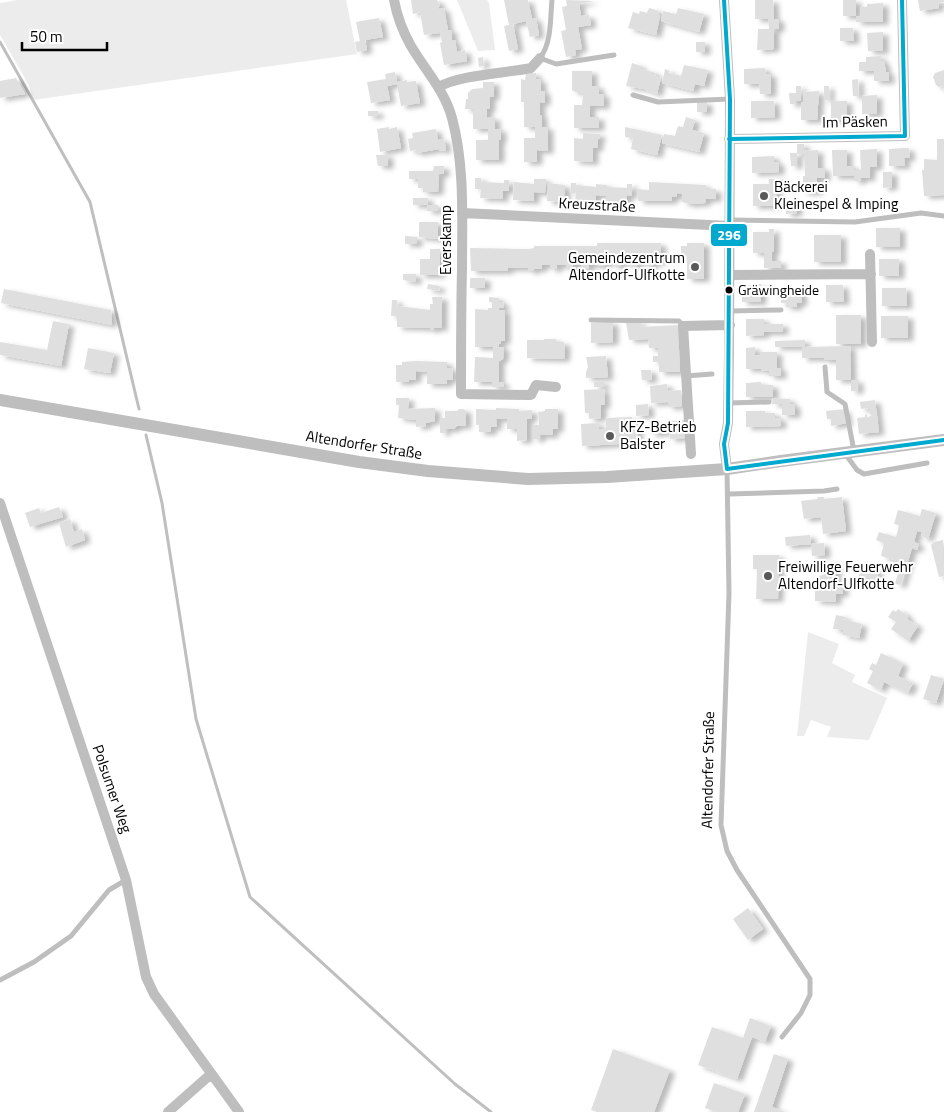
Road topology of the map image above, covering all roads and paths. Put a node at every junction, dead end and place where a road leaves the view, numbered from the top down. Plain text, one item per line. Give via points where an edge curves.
1 (394, 0) edge
2 (552, 0) edge
3 (724, 0) edge
4 (902, 0) edge
5 (614, 55) dead end
6 (540, 58) junction
7 (439, 88) junction
8 (633, 95) dead end
9 (730, 99) junction
10 (729, 139) junction
11 (462, 213) junction
12 (944, 216) edge
13 (730, 223) junction
14 (870, 254) dead end
15 (871, 274) junction
16 (730, 275) junction
17 (781, 310) dead end
18 (730, 311) junction
19 (591, 320) dead end
20 (730, 324) junction
21 (683, 326) junction
22 (872, 342) dead end
23 (825, 366) dead end
24 (712, 374) dead end
25 (686, 376) junction
26 (556, 387) dead end
27 (0, 400) edge
28 (769, 402) dead end
29 (728, 403) junction
30 (944, 440) edge
31 (849, 452) junction
32 (691, 454) dead end
33 (927, 463) dead end
34 (727, 469) junction
35 (836, 489) dead end
36 (729, 494) junction
37 (0, 503) edge
38 (126, 880) junction
39 (0, 980) edge
40 (782, 1038) dead end
41 (211, 1074) junction
42 (168, 1112) edge
43 (239, 1112) edge

1 - 7 street, Everskamp via 397,16 411,44
2 - 6 lane via 548,42
3 - 9 street
4 - 10 street, Im Päsken via 905,136
5 - 6 lane via 556,64
6 - 7 street via 531,68 458,79
7 - 11 street, Everskamp via 452,118 459,158
8 - 9 lane via 658,102
9 - 10 street
10 - 13 street
11 - 13 street, Kreuzstraße
11 - 26 street, Everskamp via 461,394 531,395 536,385
12 - 13 lane via 921,213 855,222
13 - 16 street
14 - 15 street
15 - 16 street
15 - 22 street
16 - 18 street
17 - 18 lane
18 - 20 street
19 - 21 lane via 679,321
20 - 21 street
20 - 29 street
21 - 25 street
23 - 31 lane via 827,392 845,404
24 - 25 lane
25 - 32 street
27 - 34 street, Altendorfer Straße via 358,462 464,475 528,479
28 - 29 lane
29 - 34 street via 724,444
30 - 31 street, Altendorfer Straße
31 - 33 lane via 857,470 864,474
31 - 34 street, Altendorfer Straße
34 - 36 lane, Altendorfer Straße
35 - 36 lane
36 - 40 lane, Altendorfer Straße via 721,825 727,850 737,870 810,979 810,995
37 - 38 street, Polsumer Weg
38 - 39 lane via 109,890 71,936 34,962
38 - 41 street, Polsumer Weg via 146,977 154,994
41 - 42 street
41 - 43 street, Polsumer Weg

